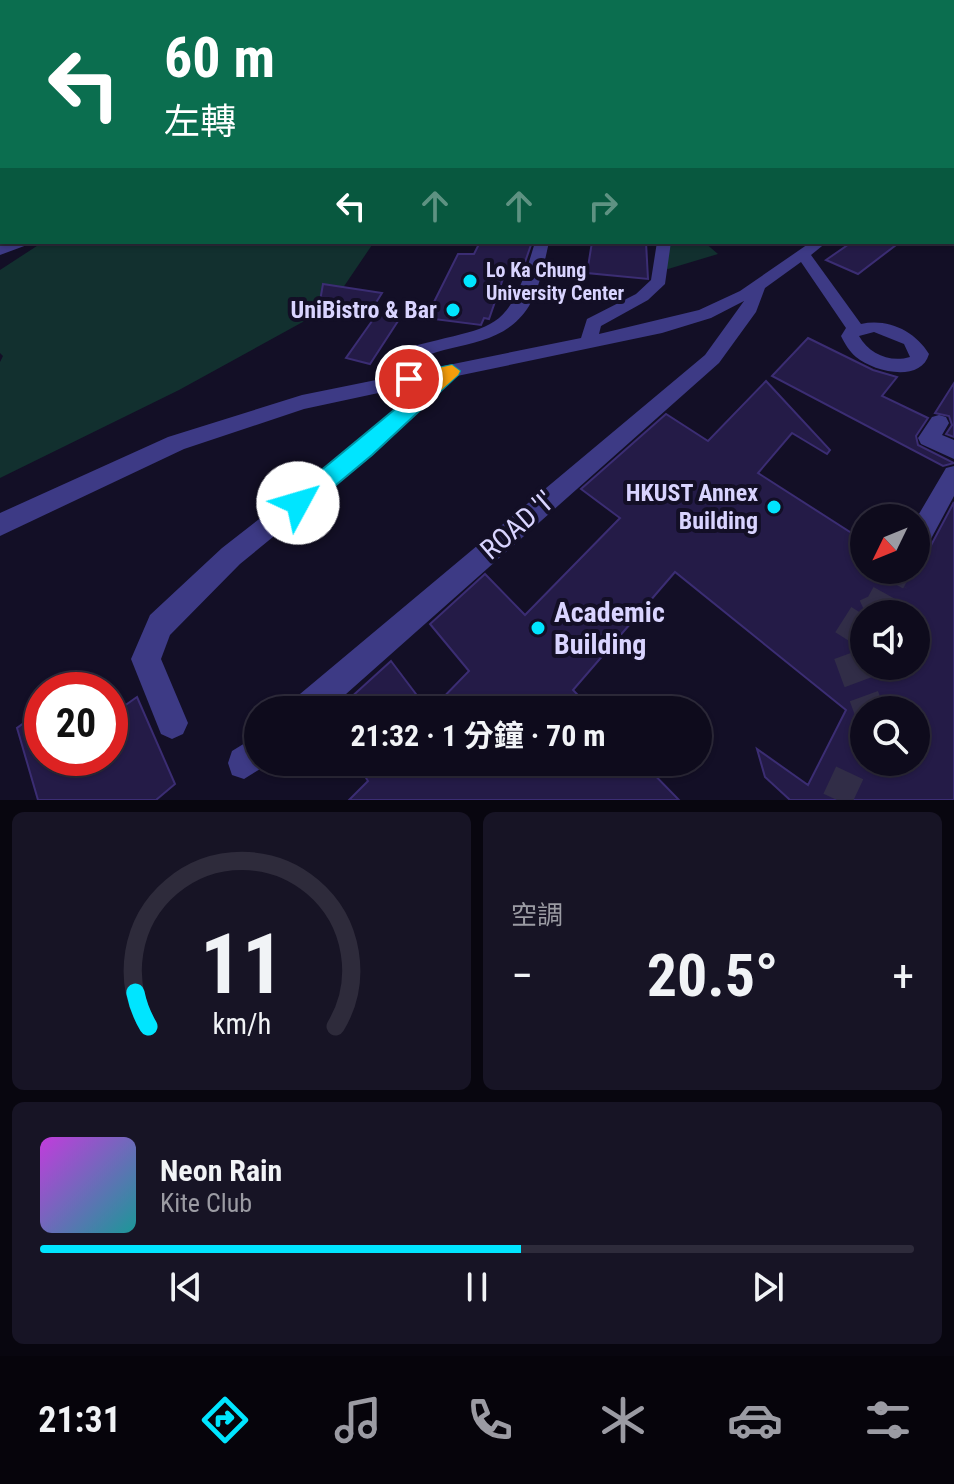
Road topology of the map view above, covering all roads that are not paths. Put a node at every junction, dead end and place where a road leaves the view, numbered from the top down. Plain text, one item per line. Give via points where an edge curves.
1 (541, 244) edge
2 (664, 244) edge
3 (20, 245) dead end
4 (810, 246) edge
5 (0, 251) edge
6 (758, 286) junction
7 (705, 314) junction
8 (856, 329) dead end
9 (726, 339) junction
10 (589, 342) junction
11 (452, 371) junction
12 (388, 383) junction
13 (939, 423) dead end
14 (954, 450) edge
15 (954, 475) edge
16 (930, 517) edge
17 (0, 525) edge
18 (321, 696) edge
19 (172, 723) dead end

1 - 12 street via 514,315 487,332 413,352
2 - 10 street via 659,281 642,297 593,323
3 - 5 street
4 - 6 street
4 - 8 street
6 - 7 street
6 - 9 street, ROAD 'I' via 748,312
7 - 9 street
7 - 10 street
9 - 18 street, ROAD 'I' via 712,359 651,413
10 - 11 street
11 - 12 street
11 - 19 street via 231,556 160,625 146,659
12 - 17 street via 302,402 176,443
13 - 14 street via 929,438
15 - 16 street

